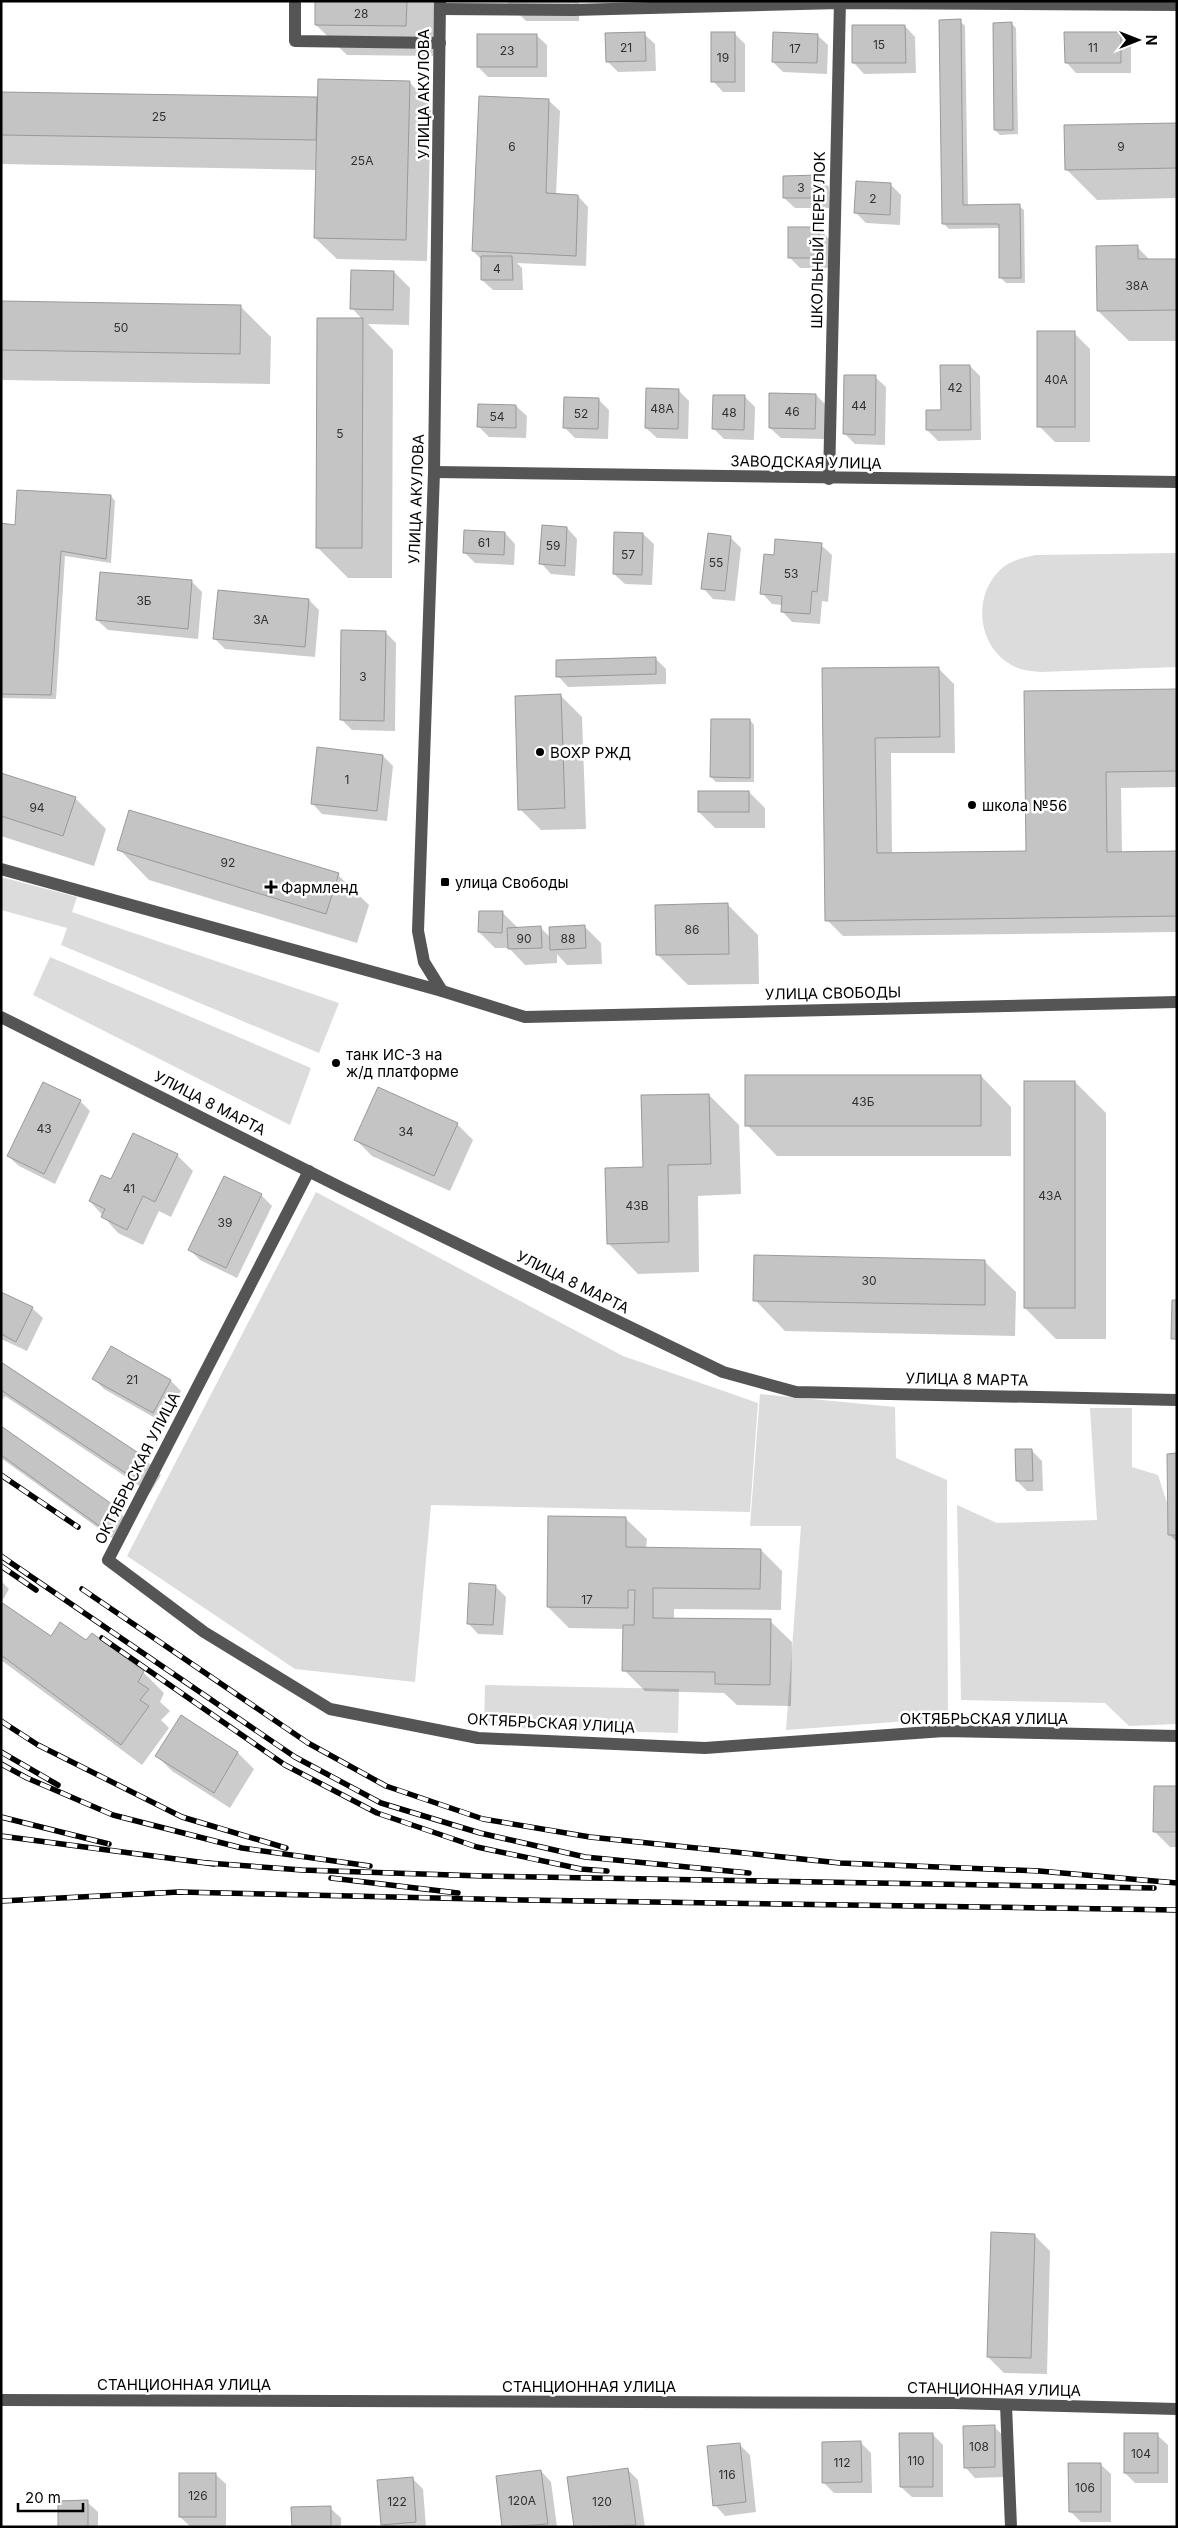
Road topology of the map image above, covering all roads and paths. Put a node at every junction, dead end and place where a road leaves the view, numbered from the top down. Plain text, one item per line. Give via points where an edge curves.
1 (296, 1) edge
2 (839, 2) edge
3 (440, 5) edge
4 (1177, 5) edge
5 (440, 43) junction
6 (434, 472) junction
7 (829, 479) junction
8 (1177, 482) edge
9 (1, 868) edge
10 (442, 991) junction
11 (1177, 1002) edge
12 (1, 1017) edge
13 (310, 1172) junction
14 (1177, 1400) edge
15 (1177, 1736) edge
16 (1, 2400) edge
17 (1006, 2404) junction
18 (1177, 2409) edge
19 (1011, 2527) edge

1 - 5 street via 296,41
2 - 3 street via 573,10
2 - 4 street
2 - 7 street, ШКОЛЬНЫЙ ПЕРЕУЛОК
3 - 5 street, УЛИЦА АКУЛОВА
5 - 6 street, УЛИЦА АКУЛОВА
6 - 7 street, ЗАВОДСКАЯ УЛИЦА
6 - 10 street, УЛИЦА АКУЛОВА via 418,931 424,962
7 - 8 street, ЗАВОДСКАЯ УЛИЦА
9 - 10 street, УЛИЦА СВОБОДЫ
10 - 11 street, УЛИЦА СВОБОДЫ via 525,1017
12 - 13 street, УЛИЦА 8 МАРТА
13 - 14 street, УЛИЦА 8 МАРТА via 723,1372 796,1392
13 - 15 street, ОКТЯБРЬСКАЯ УЛИЦА via 108,1560 204,1632 330,1709 478,1738 705,1748 944,1731
16 - 17 street, СТАНЦИОННАЯ УЛИЦА
17 - 18 street, СТАНЦИОННАЯ УЛИЦА
17 - 19 street

